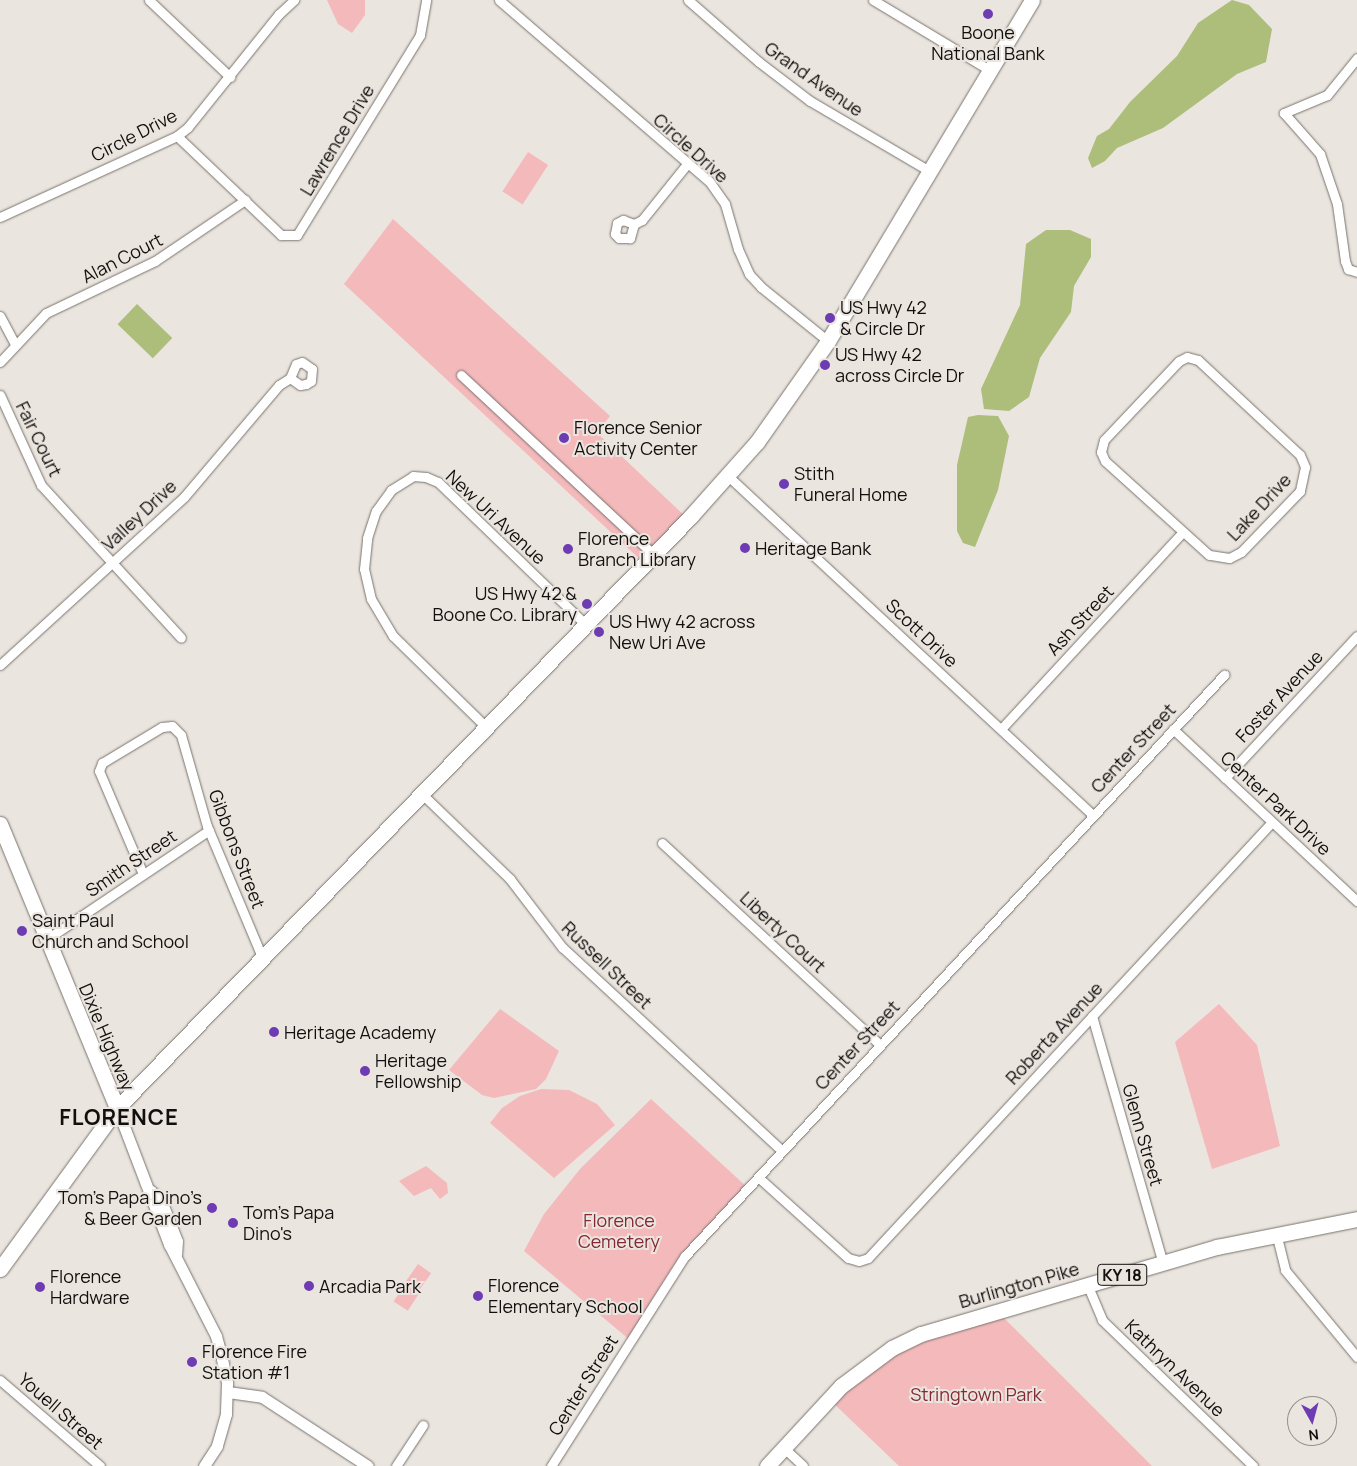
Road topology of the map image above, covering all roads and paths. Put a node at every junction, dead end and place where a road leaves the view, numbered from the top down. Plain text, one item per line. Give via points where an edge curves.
1 (149, 0) edge
2 (294, 0) edge
3 (426, 0) edge
4 (499, 0) edge
5 (688, 0) edge
6 (874, 0) edge
7 (1032, 0) edge
8 (1357, 58) edge
9 (991, 71) junction
10 (230, 77) junction
11 (177, 136) junction
12 (687, 164) junction
13 (931, 172) junction
14 (245, 200) junction
15 (0, 217) edge
16 (634, 224) dead end
17 (1357, 272) edge
18 (0, 316) edge
19 (828, 341) junction
20 (15, 344) junction
21 (0, 362) edge
22 (461, 375) dead end
23 (290, 378) dead end
24 (0, 395) edge
25 (728, 476) junction
26 (1183, 532) junction
27 (654, 555) junction
28 (112, 563) junction
29 (586, 625) junction
30 (1357, 636) edge
31 (181, 638) dead end
32 (0, 665) edge
33 (1224, 674) dead end
34 (486, 727) junction
35 (1001, 729) junction
36 (1172, 729) junction
37 (1225, 778) junction
38 (421, 793) junction
39 (1093, 815) junction
40 (1272, 822) junction
41 (0, 824) edge
42 (209, 830) junction
43 (662, 843) dead end
44 (143, 874) junction
45 (1357, 901) edge
46 (47, 939) junction
47 (262, 957) junction
48 (1092, 1016) junction
49 (880, 1045) junction
50 (116, 1108) junction
51 (782, 1151) junction
52 (758, 1177) junction
53 (1357, 1219) edge
54 (1276, 1233) junction
55 (1163, 1263) junction
56 (0, 1269) edge
57 (1087, 1284) junction
58 (1357, 1357) edge
59 (0, 1380) edge
60 (228, 1392) junction
61 (423, 1424) dead end
62 (784, 1448) junction
63 (100, 1466) edge
64 (204, 1466) edge
65 (368, 1466) edge
66 (396, 1466) edge
67 (551, 1466) edge
68 (767, 1466) edge
69 (803, 1466) edge
70 (1253, 1466) edge

1 - 10 street
2 - 10 street, Circle Drive via 279,14
3 - 14 street, Lawrence Drive via 420,35 300,232 292,237 281,235
4 - 12 street, Circle Drive
5 - 13 street, Grand Avenue via 810,101
6 - 9 street
7 - 9 main road
8 - 17 street via 1327,95 1284,113 1320,154 1337,204 1345,261 1348,269
9 - 13 main road
10 - 11 street, Circle Drive via 200,116
11 - 14 street
11 - 15 street, Circle Drive
12 - 16 street via 642,220
12 - 19 street, Circle Drive via 709,181 720,195 750,274 761,287
13 - 19 main road
14 - 20 street, Alan Court via 155,262 46,313
18 - 20 street
19 - 25 main road via 788,402
20 - 21 street
22 - 27 street
23 - 28 street, Valley Drive via 279,385 184,497
24 - 28 street, Fair Court via 41,485
25 - 27 main road
25 - 35 street, Scott Drive
26 - 26 street, Lake Drive via 1209,556 1235,556 1300,491 1306,473 1300,455 1198,360 1187,358 1178,361 1104,440 1101,452 1105,461
26 - 35 street, Ash Street
27 - 29 main road
28 - 31 street, Fair Court
28 - 32 street, Valley Drive
29 - 34 main road
29 - 34 street, New Uri Avenue via 438,482 413,476 391,490 376,511 367,538 364,569 370,599 393,636
30 - 37 street, Foster Avenue
33 - 36 street, Center Street
34 - 38 main road
35 - 39 street, Scott Drive
36 - 37 street, Center Park Drive
36 - 39 street, Center Street
37 - 40 street, Center Park Drive
38 - 47 main road
38 - 51 street, Russell Street via 510,879 562,947
39 - 49 street, Center Street
40 - 45 street, Center Park Drive
40 - 48 street, Roberta Avenue
41 - 46 main road, Dixie Highway
42 - 44 street, Smith Street
42 - 44 street, Gibbons Street via 181,735 172,726 162,727 102,763 99,771
42 - 47 street, Gibbons Street
43 - 49 street, Liberty Court
44 - 46 street, Smith Street
46 - 50 main road, Dixie Highway
47 - 50 main road
48 - 52 street, Roberta Avenue via 868,1258 858,1261 848,1258
48 - 55 street, Glenn Street
49 - 51 street, Center Street
50 - 56 main road, Dixie Highway
50 - 60 street via 151,1192 162,1203 177,1241 176,1254 216,1336
51 - 52 street, Center Street
52 - 67 street, Center Street via 685,1256
53 - 54 main road, Burlington Pike / KY 18
54 - 55 main road, Burlington Pike / KY 18
54 - 58 street via 1285,1270
55 - 57 main road, Burlington Pike / KY 18
57 - 62 main road, Burlington Pike / KY 18 via 943,1327 892,1348 841,1386
57 - 70 street, Kathryn Avenue via 1102,1320
59 - 63 street, Youell Street
60 - 64 street via 219,1441
60 - 65 street via 262,1398
61 - 66 street
62 - 68 main road, Burlington Pike / KY 18
62 - 69 street

